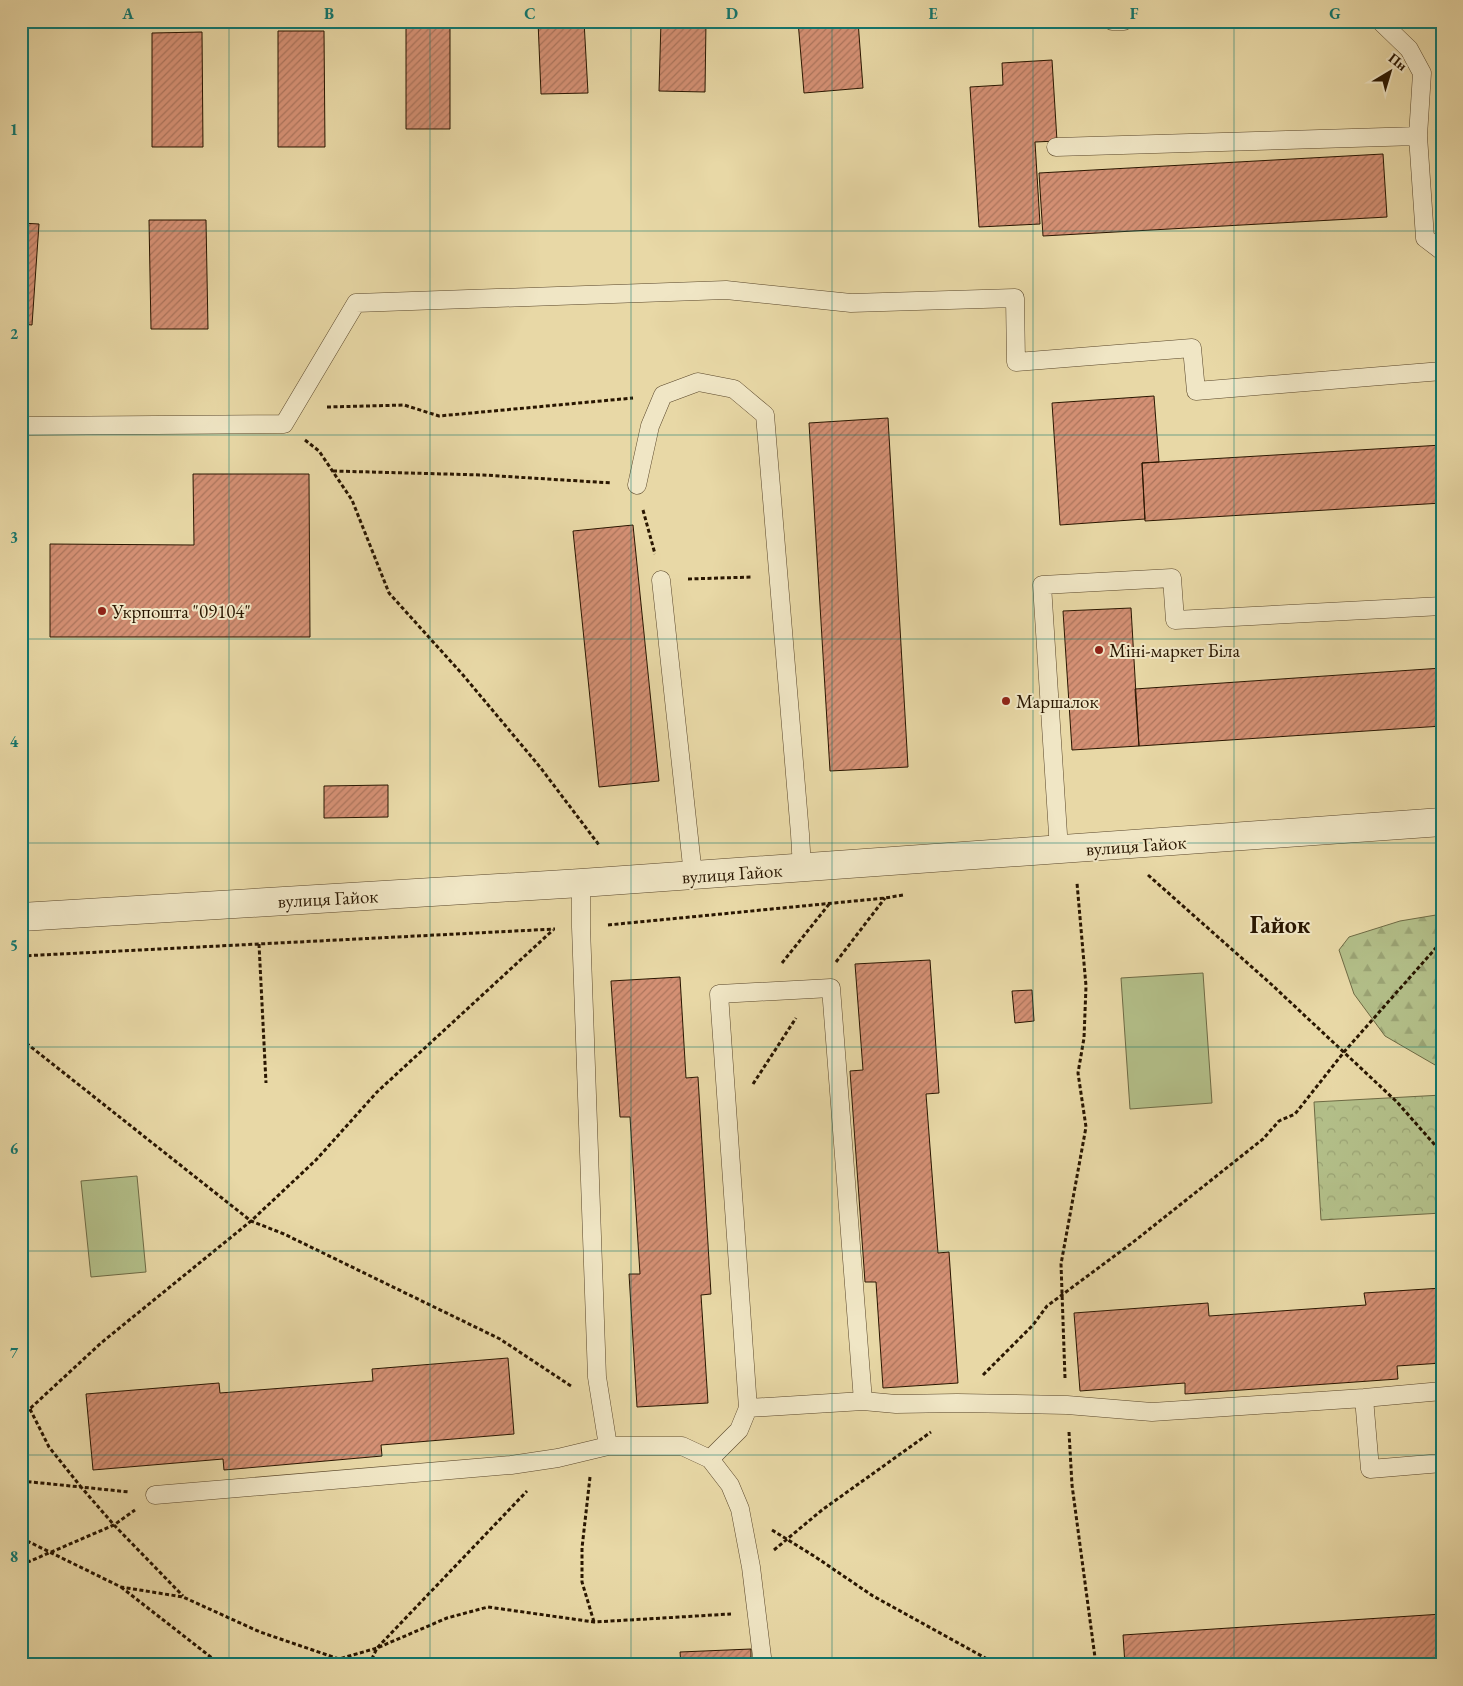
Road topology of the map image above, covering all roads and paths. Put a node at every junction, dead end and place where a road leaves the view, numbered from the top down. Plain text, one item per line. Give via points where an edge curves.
1 (1112, 21) edge
2 (1124, 21) edge
3 (1380, 21) edge
4 (1418, 136) junction
5 (1056, 147) dead end
6 (1442, 250) edge
7 (1442, 371) edge
8 (663, 395) junction
9 (295, 407) junction
10 (284, 424) junction
11 (21, 426) edge
12 (333, 471) junction
13 (637, 485) junction
14 (778, 576) junction
15 (661, 580) junction
16 (1442, 606) edge
17 (1442, 822) edge
18 (599, 845) dead end
19 (1059, 850) junction
20 (802, 868) junction
21 (1157, 874) dead end
22 (693, 875) junction
23 (1086, 882) dead end
24 (581, 883) junction
25 (1070, 883) dead end
26 (1078, 883) junction
27 (909, 894) dead end
28 (830, 903) junction
29 (21, 917) edge
30 (581, 927) junction
31 (554, 929) junction
32 (1442, 941) edge
33 (259, 944) junction
34 (21, 956) edge
35 (759, 992) junction
36 (21, 1039) edge
37 (1344, 1052) junction
38 (266, 1083) dead end
39 (1442, 1153) edge
40 (251, 1221) junction
41 (1062, 1294) junction
42 (1442, 1391) edge
43 (1364, 1398) junction
44 (863, 1401) junction
45 (957, 1403) junction
46 (1067, 1405) junction
47 (602, 1406) junction
48 (748, 1408) junction
49 (30, 1409) junction
50 (21, 1417) edge
51 (601, 1448) junction
52 (558, 1458) junction
53 (710, 1459) junction
54 (1442, 1464) edge
55 (21, 1481) edge
56 (81, 1487) junction
57 (155, 1495) junction
58 (740, 1509) junction
59 (114, 1525) junction
60 (21, 1538) edge
61 (787, 1540) junction
62 (52, 1553) junction
63 (21, 1565) edge
64 (751, 1567) junction
65 (121, 1587) junction
66 (183, 1597) junction
67 (757, 1612) junction
68 (594, 1622) junction
69 (377, 1648) junction
70 (339, 1659) junction
71 (220, 1665) edge
72 (307, 1665) edge
73 (369, 1665) edge
74 (763, 1665) edge
75 (998, 1665) edge
76 (1096, 1665) edge

1 - 2 lane
3 - 4 lane via 1409,49 1422,73
4 - 5 lane
4 - 6 lane via 1425,238
7 - 9 lane via 1196,391 1192,348 1016,362 1015,298 851,303 726,290 356,303
8 - 9 path via 439,416 404,405
8 - 13 lane via 650,426
8 - 14 lane via 698,382 734,389 765,415
9 - 10 lane
10 - 11 lane
10 - 12 path via 319,451
12 - 13 path via 483,475
12 - 18 path via 352,500 389,593 540,767
13 - 15 path
14 - 15 path
14 - 20 lane
15 - 22 lane
16 - 19 lane via 1175,620 1172,578 1042,585
17 - 19 street, вулиця Гайок
19 - 20 street, вулиця Гайок
20 - 22 street, вулиця Гайок
21 - 37 path via 1147,875
22 - 24 street, вулиця Гайок
23 - 26 path
24 - 29 street, вулиця Гайок
24 - 30 lane
25 - 26 path
26 - 41 path via 1086,986 1084,1038 1078,1074 1086,1127 1061,1264
27 - 28 path
28 - 30 path
28 - 35 path
30 - 31 path
30 - 47 lane via 597,1377
31 - 33 path
31 - 40 path via 377,1092 316,1160
32 - 37 path
33 - 34 path
33 - 38 path
35 - 44 lane via 831,988
35 - 48 lane via 718,994
36 - 40 path
37 - 39 path via 1397,1102
37 - 41 path via 1296,1114 1279,1121 1263,1139
40 - 47 path via 284,1234 500,1340
40 - 49 path via 101,1343
41 - 45 path
41 - 46 path
42 - 43 lane
43 - 46 lane via 1152,1412
43 - 54 lane via 1370,1469
44 - 45 lane
44 - 48 lane
45 - 46 lane
45 - 61 path via 930,1432 822,1510
46 - 76 path via 1072,1486
47 - 51 lane
48 - 53 lane via 739,1430
49 - 50 path
49 - 56 path via 49,1447
51 - 52 lane
51 - 53 lane via 682,1446
51 - 68 path via 587,1496 582,1548 582,1582
52 - 57 lane via 511,1465
52 - 69 path
53 - 58 lane via 730,1485
55 - 56 path
56 - 57 path
56 - 59 path
57 - 59 path
58 - 61 path
58 - 64 lane
59 - 62 path
59 - 66 path
60 - 62 path
61 - 64 path
61 - 75 path via 873,1596
62 - 63 path
62 - 65 path
64 - 67 lane
65 - 66 path
65 - 71 path
66 - 70 path via 260,1632
67 - 68 path
67 - 74 lane
68 - 69 path via 488,1607 447,1618
69 - 70 path
69 - 73 path
70 - 72 path

